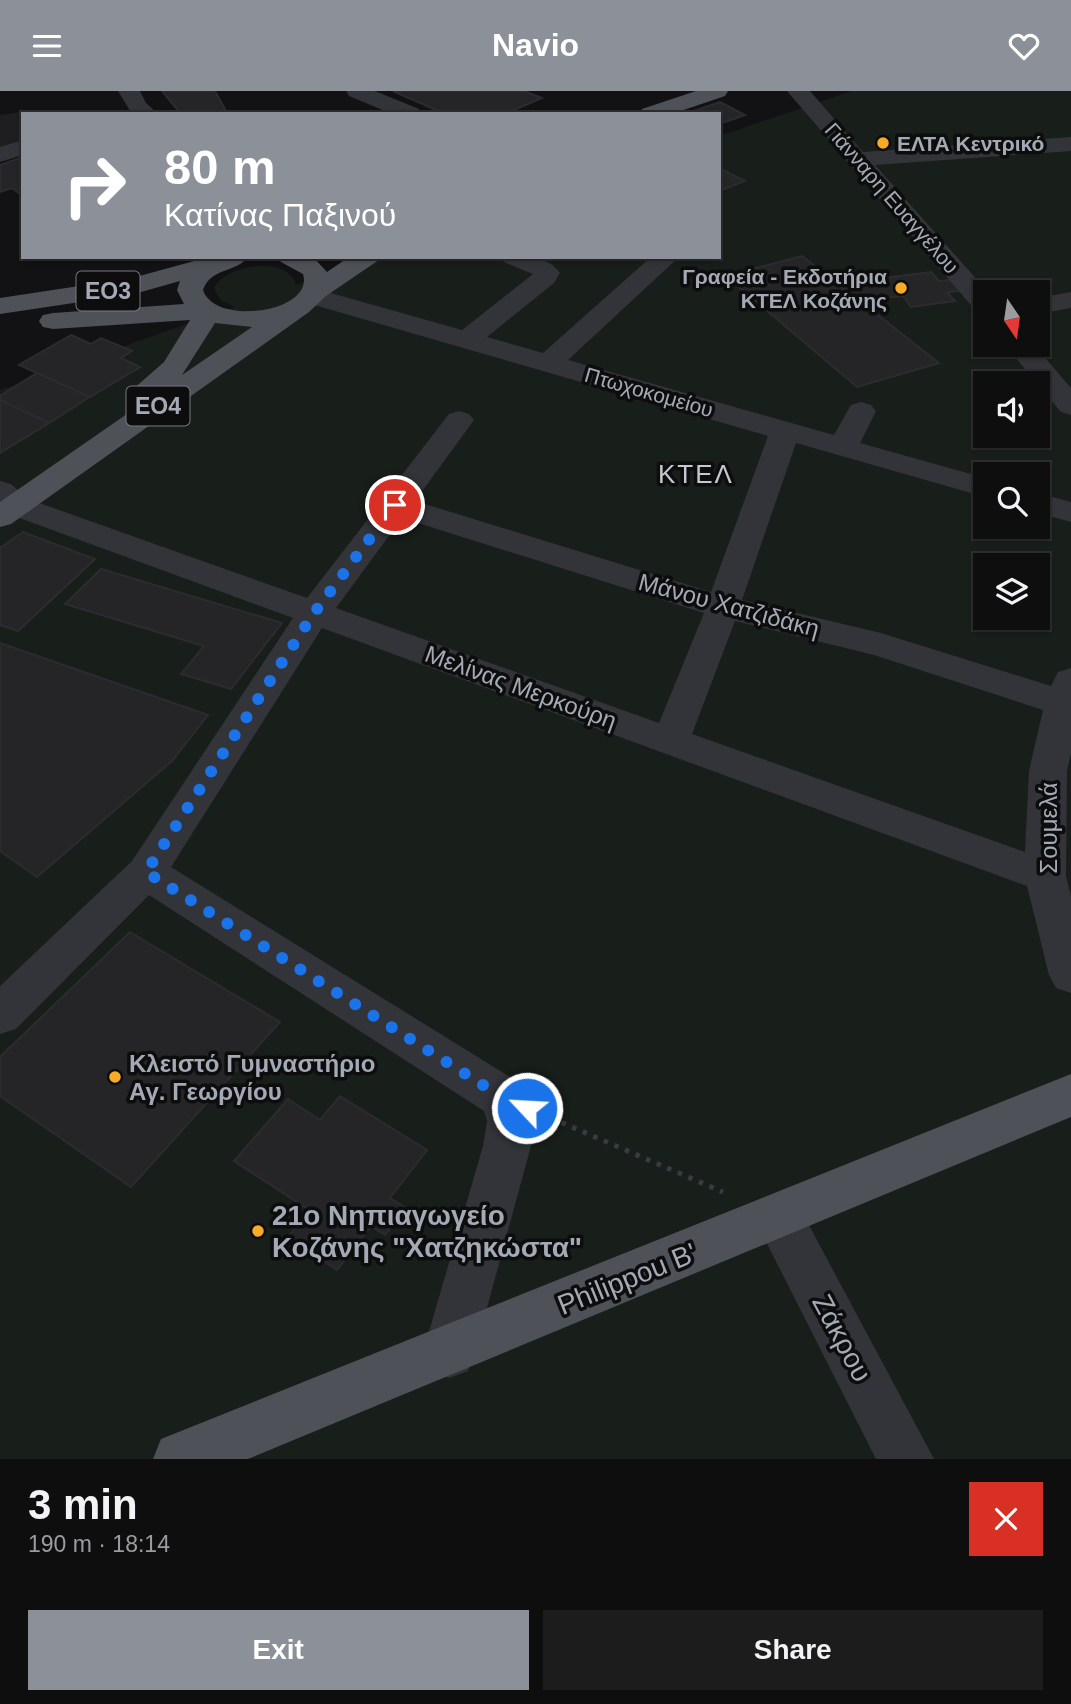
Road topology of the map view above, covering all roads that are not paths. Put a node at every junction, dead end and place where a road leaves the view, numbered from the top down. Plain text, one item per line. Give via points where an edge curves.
1 (357, 91) edge
2 (799, 91) edge
3 (711, 92) edge
4 (406, 112) edge
5 (656, 112) edge
6 (1071, 144) edge
7 (1043, 146) junction
8 (21, 148) edge
9 (0, 155) edge
10 (858, 159) junction
11 (1071, 166) edge
12 (294, 259) edge
13 (363, 259) edge
14 (519, 259) edge
15 (664, 259) edge
16 (225, 261) edge
17 (973, 291) edge
18 (310, 298) junction
19 (1071, 300) edge
20 (1050, 304) edge
21 (0, 306) edge
22 (206, 311) junction
23 (119, 317) junction
24 (0, 324) edge
25 (467, 340) junction
26 (1029, 357) edge
27 (181, 358) junction
28 (548, 363) junction
29 (1071, 406) edge
30 (861, 411) dead end
31 (459, 420) dead end
32 (785, 431) junction
33 (843, 447) junction
34 (973, 485) edge
35 (4, 501) edge
36 (395, 505) junction
37 (1050, 506) edge
38 (1071, 512) edge
39 (723, 607) junction
40 (314, 613) junction
41 (1067, 692) edge
42 (671, 741) junction
43 (146, 872) junction
44 (1045, 876) junction
45 (1071, 975) edge
46 (0, 1015) edge
47 (1071, 1095) edge
48 (778, 1216) junction
49 (449, 1352) junction
50 (181, 1459) edge
51 (906, 1459) edge

1 - 4 street
2 - 10 street, Γιάνναρη Ευαγγέλου
3 - 5 main road
6 - 7 street
7 - 10 street
7 - 11 street
8 - 9 street
10 - 17 street, Γιάνναρη Ευαγγέλου
12 - 18 main road via 313,268 320,282
13 - 18 main road, ΕΟ3
14 - 25 street via 541,267 547,272 545,277
15 - 28 street
16 - 21 main road, ΕΟ3 via 134,286
16 - 22 main road, ΕΟ3 via 197,276 190,291
18 - 22 main road, ΕΟ3 via 260,318 232,318
18 - 25 street, Πτωχοκομείου
18 - 35 main road, ΕΟ4
19 - 20 street
22 - 23 main road, ΕΟ3
22 - 27 main road, ΕΟ4
23 - 24 main road, ΕΟ3
23 - 27 main road, ΕΟ4 via 169,336 178,345
25 - 28 street, Πτωχοκομείου
26 - 29 street
27 - 35 main road, ΕΟ4 via 153,386
28 - 32 street, Πτωχοκομείου
30 - 33 street
31 - 36 street
32 - 33 street, Πτωχοκομείου
32 - 39 street
33 - 34 street, Πτωχοκομείου
35 - 40 street, Μελίνας Μερκούρη
36 - 39 street, Μάνου Χατζιδάκη
36 - 40 street
37 - 38 street
39 - 41 street, Μάνου Χατζιδάκη
39 - 42 street
40 - 42 street, Μελίνας Μερκούρη
40 - 43 street
41 - 44 street, Σουμελά via 1048,771
42 - 44 street, Μελίνας Μερκούρη
43 - 46 street
43 - 49 street via 502,1097 511,1121 507,1146
44 - 45 street, Σουμελά
47 - 48 main road, Philippou B'
48 - 49 main road, Philippou B'
48 - 51 street, Ζάκρου
49 - 50 main road, Philippou B'

